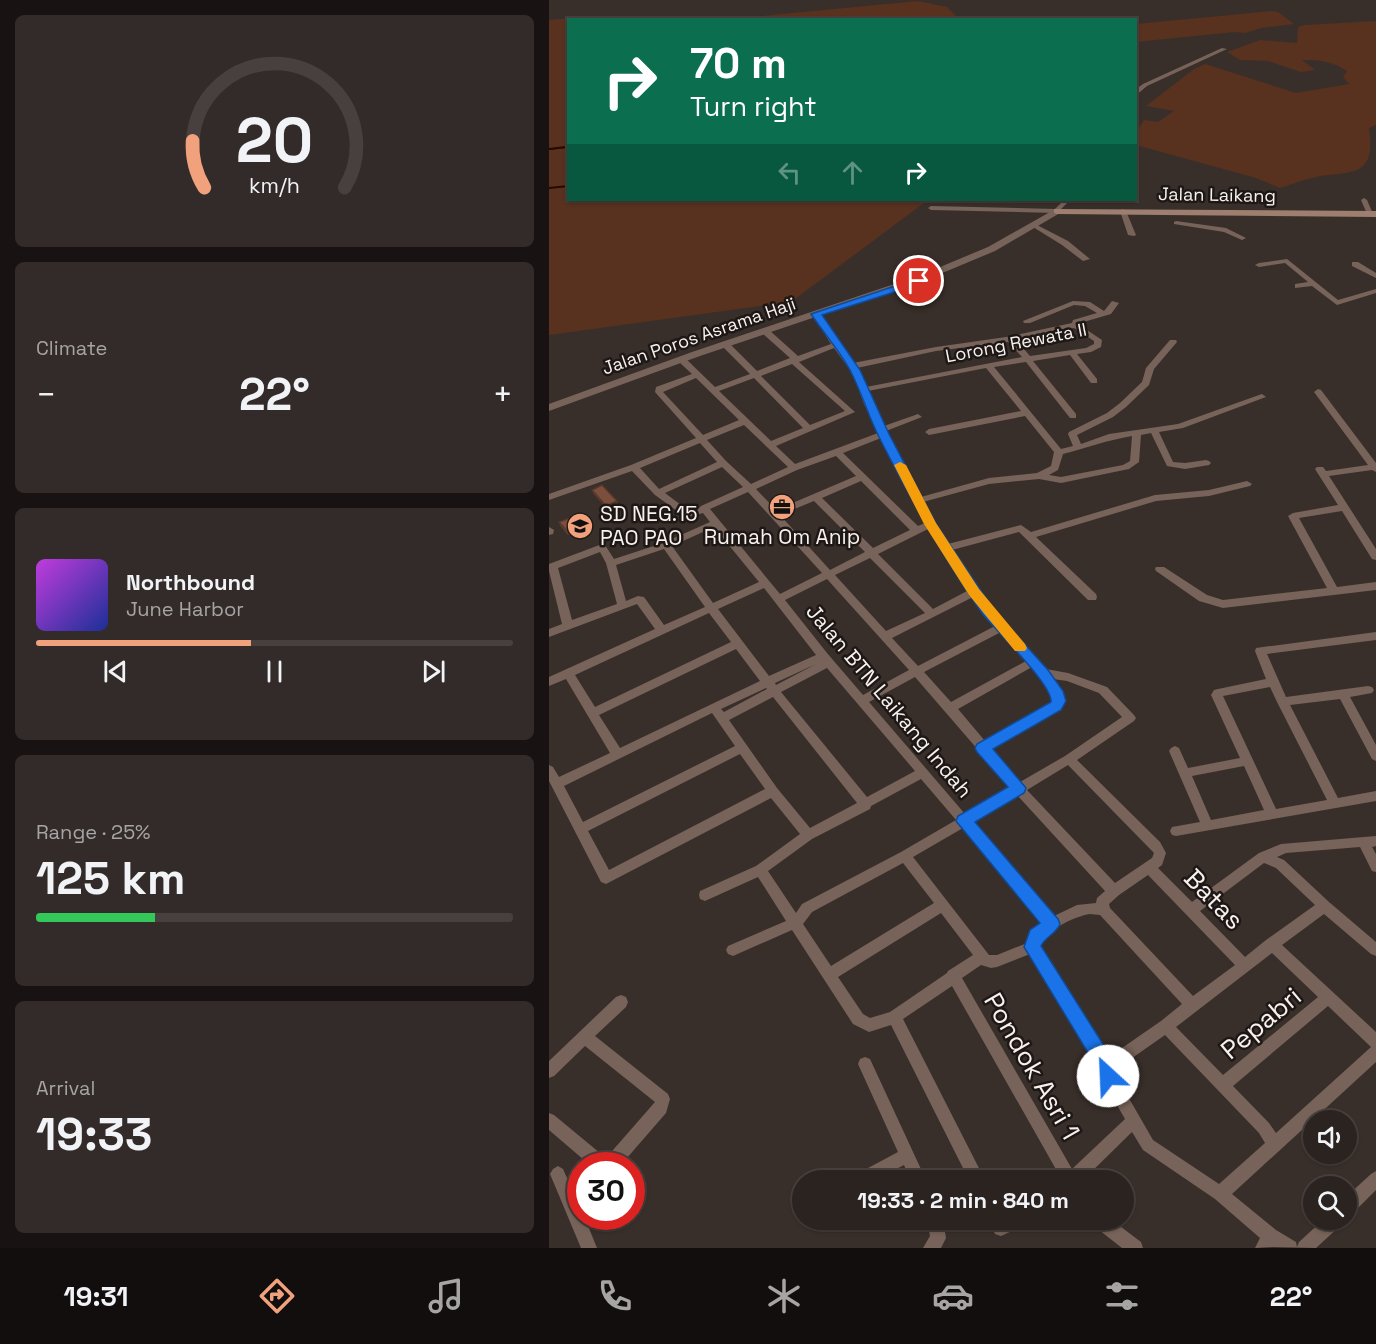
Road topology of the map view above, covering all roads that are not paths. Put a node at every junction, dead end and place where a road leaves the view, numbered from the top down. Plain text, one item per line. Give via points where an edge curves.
1 (1224, 49) dead end
2 (1137, 92) edge
3 (1364, 200) dead end
4 (1066, 201) edge
5 (931, 208) dead end
6 (1057, 211) junction
7 (1123, 211) junction
8 (1193, 212) junction
9 (1373, 214) edge
10 (1176, 223) dead end
11 (1035, 226) junction
12 (1194, 226) junction
13 (1132, 235) dead end
14 (1242, 238) dead end
15 (1086, 259) dead end
16 (1355, 264) dead end
17 (1259, 265) dead end
18 (1376, 276) edge
19 (1314, 284) junction
20 (1298, 286) dead end
21 (1376, 291) edge
22 (1115, 303) dead end
23 (1102, 313) junction
24 (816, 314) junction
25 (1027, 321) dead end
26 (1076, 325) junction
27 (765, 331) junction
28 (1008, 339) junction
29 (1173, 342) dead end
30 (725, 344) junction
31 (836, 345) junction
32 (1072, 352) junction
33 (681, 359) junction
34 (794, 360) junction
35 (1026, 360) junction
36 (988, 365) junction
37 (852, 366) junction
38 (754, 374) junction
39 (697, 375) junction
40 (1094, 381) dead end
41 (714, 390) junction
42 (862, 390) junction
43 (1318, 392) dead end
44 (1262, 397) dead end
45 (868, 404) junction
46 (549, 408) edge
47 (851, 412) junction
48 (1027, 413) junction
49 (1073, 416) dead end
50 (918, 417) dead end
51 (745, 421) junction
52 (809, 429) junction
53 (1153, 431) junction
54 (882, 432) junction
55 (929, 432) dead end
56 (1137, 433) junction
57 (703, 440) junction
58 (770, 445) junction
59 (1078, 448) junction
60 (837, 452) junction
61 (1059, 452) junction
62 (723, 463) junction
63 (1206, 463) dead end
64 (634, 467) junction
65 (794, 468) junction
66 (1375, 468) edge
67 (1039, 476) junction
68 (862, 477) junction
69 (1247, 484) dead end
70 (750, 488) junction
71 (658, 493) junction
72 (549, 497) edge
73 (816, 497) junction
74 (920, 501) junction
75 (1345, 507) junction
76 (704, 510) junction
77 (773, 515) junction
78 (715, 523) junction
79 (930, 524) junction
80 (917, 531) junction
81 (1031, 535) junction
82 (666, 545) junction
83 (946, 549) junction
84 (871, 552) junction
85 (1376, 557) edge
86 (611, 563) junction
87 (551, 567) edge
88 (1160, 569) dead end
89 (828, 575) junction
90 (766, 583) junction
91 (1376, 586) edge
92 (1334, 591) junction
93 (974, 592) junction
94 (1092, 597) dead end
95 (779, 599) junction
96 (622, 605) junction
97 (710, 608) junction
98 (931, 614) junction
99 (569, 625) junction
100 (1002, 627) junction
101 (661, 631) junction
102 (549, 633) edge
103 (1375, 637) edge
104 (884, 638) junction
105 (737, 644) junction
106 (826, 659) junction
107 (1032, 662) junction
108 (916, 672) junction
109 (569, 674) junction
110 (1043, 674) junction
111 (549, 682) edge
112 (766, 682) junction
113 (1273, 682) junction
114 (1368, 690) dead end
115 (774, 692) junction
116 (1343, 694) junction
117 (862, 700) junction
118 (1283, 702) junction
119 (714, 707) junction
120 (950, 708) junction
121 (591, 713) junction
122 (722, 718) junction
123 (743, 747) junction
124 (983, 748) junction
125 (1175, 751) dead end
126 (617, 754) junction
127 (1376, 756) edge
128 (1069, 759) junction
129 (1248, 761) junction
130 (549, 770) edge
131 (922, 773) junction
132 (1185, 773) junction
133 (558, 784) junction
134 (1018, 788) junction
135 (773, 791) junction
136 (1376, 796) edge
137 (1334, 802) junction
138 (866, 805) junction
139 (1272, 814) junction
140 (964, 821) junction
141 (1207, 826) junction
142 (582, 828) junction
143 (1176, 831) dead end
144 (808, 835) junction
145 (1370, 842) edge
146 (905, 856) junction
147 (1263, 857) junction
148 (1149, 867) junction
149 (1376, 867) edge
150 (760, 870) junction
151 (1114, 891) junction
152 (705, 895) dead end
153 (942, 905) junction
154 (1324, 906) junction
155 (1191, 910) junction
156 (1104, 911) junction
157 (797, 922) junction
158 (1052, 924) junction
159 (1271, 944) junction
160 (1032, 947) junction
161 (733, 950) dead end
162 (1376, 950) edge
163 (984, 959) junction
164 (1244, 964) junction
165 (829, 975) junction
166 (953, 975) junction
167 (1329, 997) junction
168 (621, 1002) dead end
169 (1192, 1005) junction
170 (894, 1017) junction
171 (1166, 1026) junction
172 (585, 1037) junction
173 (1376, 1042) edge
174 (1376, 1052) edge
175 (865, 1064) dead end
176 (1107, 1067) junction
177 (549, 1071) edge
178 (1223, 1085) junction
179 (549, 1120) edge
180 (1133, 1121) junction
181 (1273, 1143) junction
182 (587, 1152) edge
183 (622, 1152) edge
184 (906, 1156) junction
185 (879, 1170) edge
186 (913, 1170) edge
187 (972, 1170) edge
188 (1065, 1170) edge
189 (1082, 1170) edge
190 (558, 1174) dead end
191 (1376, 1179) edge
192 (1219, 1194) junction
193 (1357, 1197) edge
194 (937, 1230) edge
195 (1112, 1230) edge
196 (1324, 1230) edge
197 (1267, 1242) edge
198 (589, 1248) edge
199 (931, 1248) edge
200 (1135, 1248) edge
201 (1290, 1248) edge
202 (1305, 1248) edge

1 - 2 street
3 - 9 street
4 - 6 street
5 - 6 street
6 - 7 main road, Jalan Laikang
6 - 11 street, Jalan Poros Asrama Haji
7 - 8 main road, Jalan Laikang
7 - 13 street
8 - 9 main road, Jalan Laikang
8 - 12 street
10 - 12 street
11 - 15 street
11 - 24 street, Jalan Poros Asrama Haji via 939,274
12 - 14 street via 1226,230
16 - 18 street
17 - 19 street via 1287,261
19 - 20 street
19 - 21 street via 1337,303
22 - 23 street, Lorong Rewata II via 1111,310
23 - 25 street via 1087,304 1073,303
23 - 26 street, Lorong Rewata II via 1079,320
24 - 27 street, Jalan Poros Asrama Haji
24 - 31 street
26 - 28 street
26 - 32 street, Lorong Rewata II via 1099,342 1088,350
27 - 30 street, Jalan Poros Asrama Haji
27 - 34 street
28 - 35 street
28 - 37 street
29 - 59 street via 1149,368 1146,383 1123,405 1072,434
30 - 33 street, Jalan Poros Asrama Haji
30 - 38 street
31 - 34 street
31 - 37 street
32 - 35 street, Lorong Rewata II
32 - 40 street
33 - 39 street
33 - 46 street, Jalan Poros Asrama Haji
34 - 38 street
34 - 47 street
35 - 36 street, Lorong Rewata II
35 - 49 street
36 - 42 street, Lorong Rewata II
36 - 48 street
37 - 42 street
38 - 41 street
38 - 52 street
39 - 41 street
39 - 57 street via 659,391
41 - 51 street
42 - 45 street
43 - 66 street
44 - 53 street via 1186,424
45 - 47 street
45 - 54 street
47 - 52 street
48 - 55 street
48 - 61 street
50 - 54 street
51 - 57 street
51 - 58 street
52 - 58 street
53 - 56 street
53 - 63 street via 1170,464
54 - 60 street
54 - 74 street
56 - 59 street via 1109,437
56 - 67 street via 1134,462 1126,467 1061,480
57 - 62 street
57 - 64 street
58 - 65 street
59 - 61 street
60 - 65 street
60 - 68 street
61 - 67 street via 1055,468
62 - 70 street
62 - 71 street
64 - 71 street
64 - 72 street
65 - 70 street
66 - 75 street via 1322,472
67 - 74 street via 989,481
68 - 73 street
68 - 80 street
69 - 81 street via 1155,498
70 - 76 street
70 - 77 street
71 - 76 street via 687,514
73 - 77 street
73 - 84 street
74 - 79 street
75 - 85 street
75 - 92 street via 1293,516
76 - 78 street, Jalan BTN Laikang Indah
77 - 89 street
78 - 82 street
78 - 90 street, Jalan BTN Laikang Indah
79 - 80 street
79 - 83 street
80 - 84 street
81 - 83 street via 1018,527
81 - 94 street
82 - 86 street
82 - 97 street
83 - 93 street
84 - 89 street
84 - 98 street
86 - 87 street via 602,547
86 - 96 street
87 - 99 street
88 - 92 street via 1203,598 1223,604
89 - 95 street
89 - 104 street
90 - 95 street, Jalan BTN Laikang Indah
90 - 97 street
91 - 92 street
93 - 98 street
93 - 100 street
95 - 106 street, Jalan BTN Laikang Indah
96 - 99 street
96 - 101 street via 640,600
97 - 101 street
97 - 105 street
98 - 104 street
99 - 102 street
100 - 107 street
100 - 108 street
101 - 109 street
103 - 113 street via 1260,651
104 - 108 street
105 - 112 street
105 - 121 street
106 - 112 street
106 - 115 street
106 - 117 street, Jalan BTN Laikang Indah
107 - 110 street
107 - 120 street
108 - 117 street
108 - 120 street
109 - 111 street
109 - 121 street
110 - 124 street via 1059,703
110 - 128 street via 1068,677 1103,690 1130,718
112 - 115 street
112 - 119 street
113 - 118 street
113 - 129 street via 1221,691 1217,696
114 - 116 street
115 - 122 street
115 - 138 street
116 - 118 street
116 - 127 street
117 - 131 street, Jalan BTN Laikang Indah
118 - 137 street
119 - 122 street
119 - 126 street
120 - 124 street
121 - 126 street
122 - 123 street
123 - 135 street
123 - 142 street
124 - 134 street
125 - 132 street
126 - 133 street
128 - 134 street
128 - 148 street via 1159,849 1158,861
129 - 132 street
129 - 139 street
130 - 133 street
131 - 138 street
131 - 140 street, Jalan BTN Laikang Indah
132 - 141 street
133 - 142 street
134 - 140 street
134 - 151 street
135 - 142 street via 606,878
135 - 144 street
136 - 137 street
137 - 139 street
138 - 144 street
139 - 141 street
140 - 146 street
140 - 158 street, Jalan BTN Laikang Indah
141 - 143 street
144 - 150 street
145 - 147 street via 1285,848
145 - 149 street
146 - 153 street
146 - 157 street via 807,908
147 - 154 street via 1280,864
147 - 155 street
148 - 151 street
148 - 155 street, Batas
150 - 152 street
150 - 157 street
151 - 156 street via 1102,902
153 - 163 street
153 - 165 street
154 - 159 street
154 - 162 street
155 - 164 street, Batas
156 - 158 street via 1085,908
156 - 169 street
157 - 161 street
157 - 165 street
158 - 160 street via 1037,936
159 - 164 street
159 - 167 street
160 - 163 street via 997,961
160 - 176 street
163 - 166 street
164 - 169 street
165 - 170 street via 863,1024
166 - 170 street
166 - 188 street, Pondok Asri 1
167 - 173 street
167 - 178 street, Pepabri
168 - 172 street
169 - 171 street
170 - 187 street
171 - 176 street
171 - 178 street
172 - 177 street
172 - 183 street via 663,1099 661,1108
174 - 181 street
175 - 184 street
176 - 180 street via 1108,1076
178 - 181 street
179 - 182 street
180 - 189 street, Pondok Asri 1
180 - 192 street via 1157,1153
181 - 192 street
184 - 185 street
184 - 186 street
190 - 198 street
191 - 193 street
192 - 197 street
194 - 199 street via 938,1238
195 - 200 street
196 - 202 street
197 - 201 street

